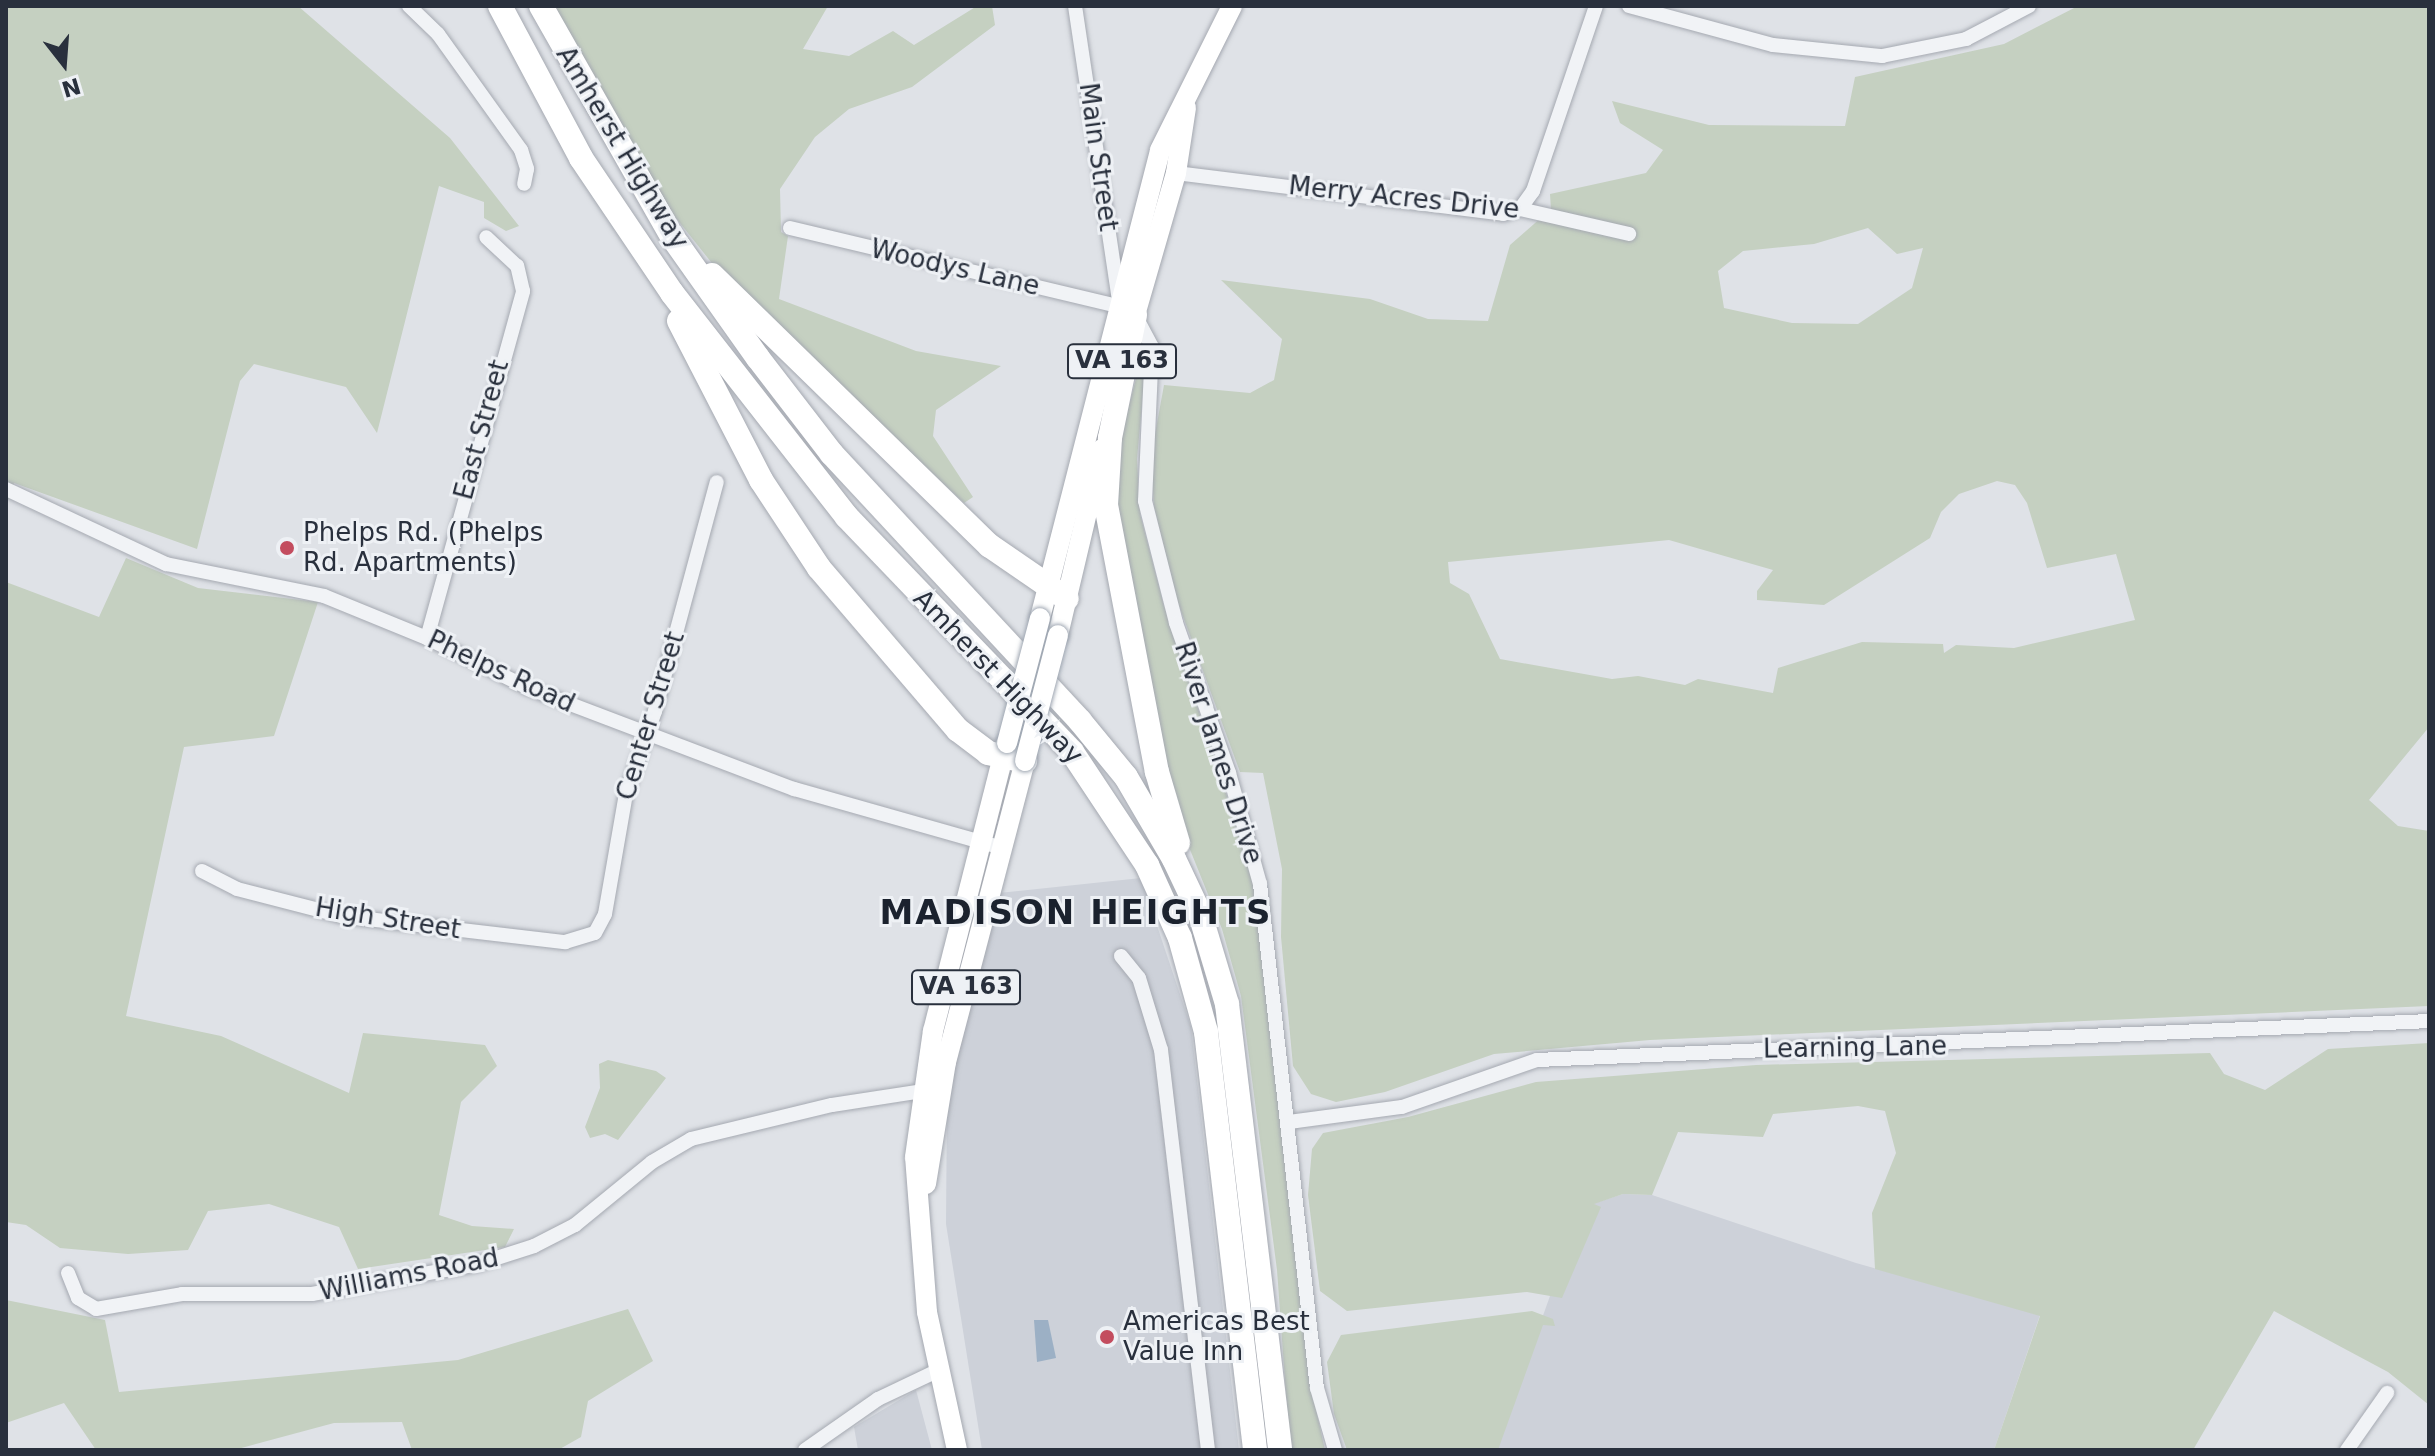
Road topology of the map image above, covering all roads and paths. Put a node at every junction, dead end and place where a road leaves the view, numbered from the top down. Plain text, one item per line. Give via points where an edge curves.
1 (409, 6) edge
2 (500, 6) edge
3 (541, 6) edge
4 (1075, 6) edge
5 (1232, 6) edge
6 (1596, 6) edge
7 (1629, 6) edge
8 (2029, 6) edge
9 (1189, 88) junction
10 (1176, 173) junction
11 (524, 184) dead end
12 (644, 189) junction
13 (1520, 209) junction
14 (790, 228) dead end
15 (627, 233) junction
16 (1629, 234) dead end
17 (486, 237) dead end
18 (1128, 311) junction
19 (717, 482) dead end
20 (6, 489) edge
21 (1057, 594) junction
22 (427, 638) junction
23 (647, 733) junction
24 (1012, 754) junction
25 (981, 842) junction
26 (1002, 848) junction
27 (202, 871) dead end
28 (1200, 914) junction
29 (580, 941) joint
30 (1121, 956) dead end
31 (2429, 1021) edge
32 (922, 1091) junction
33 (1289, 1122) junction
34 (919, 1215) junction
35 (68, 1273) dead end
36 (937, 1371) junction
37 (2387, 1393) dead end
38 (805, 1450) edge
39 (957, 1450) edge
40 (1208, 1450) edge
41 (1255, 1450) edge
42 (1280, 1450) edge
43 (1335, 1450) edge
44 (2347, 1450) edge

1 - 11 street via 438,34 521,150 527,169
2 - 15 highway, Amherst Highway
3 - 12 highway, Amherst Highway
4 - 18 street, Main Street
5 - 9 main road, VA 163
6 - 13 street via 1533,191
7 - 8 street via 1773,45 1882,56 1966,39
9 - 10 main road, VA 163
9 - 18 main road, VA 163 via 1160,150
10 - 13 street, Merry Acres Drive via 1503,214
10 - 18 main road, VA 163
12 - 21 highway via 714,277 990,546
12 - 28 highway, Amherst Highway via 731,321 832,454 1126,777
13 - 16 street, Merry Acres Drive
14 - 18 street, Woodys Lane
15 - 24 highway via 761,480 819,568 958,730 988,753
15 - 41 highway, Amherst Highway via 847,517 1072,752 1147,865 1180,938 1206,1032
17 - 22 street, East Street via 517,266 523,291
18 - 21 main road, VA 163
18 - 28 highway via 1106,505 1157,772
18 - 33 street, River James Drive via 1155,359 1143,472 1151,536 1246,825 1260,884
19 - 23 street, Center Street
20 - 22 street, Phelps Road via 166,564 324,596
21 - 24 main road, VA 163, bridge via 1040,618
21 - 24 main road, VA 163, bridge via 1058,635
22 - 23 street, Phelps Road via 528,688
23 - 25 street, Phelps Road via 794,789
23 - 29 street, Center Street via 626,794 605,914 595,933
24 - 25 main road, VA 163
24 - 26 main road, VA 163
25 - 26 street, Phelps Road
25 - 32 main road, VA 163
26 - 34 main road, VA 163 via 946,1062
27 - 29 street, High Street via 237,889 342,916
28 - 42 highway, Amherst Highway via 1227,1004 1235,1053
30 - 40 street via 1139,978 1161,1050
31 - 33 street, Learning Lane via 1537,1060 1402,1107
32 - 34 main road, VA 163 via 915,1157
32 - 35 street, Williams Road via 832,1105 691,1139 652,1162 575,1225 534,1246 478,1264 312,1294 182,1294 96,1309 78,1298
33 - 43 street, River James Drive via 1317,1388
34 - 36 main road, VA 163
36 - 38 street via 878,1399
36 - 39 main road, VA 163
37 - 44 street

